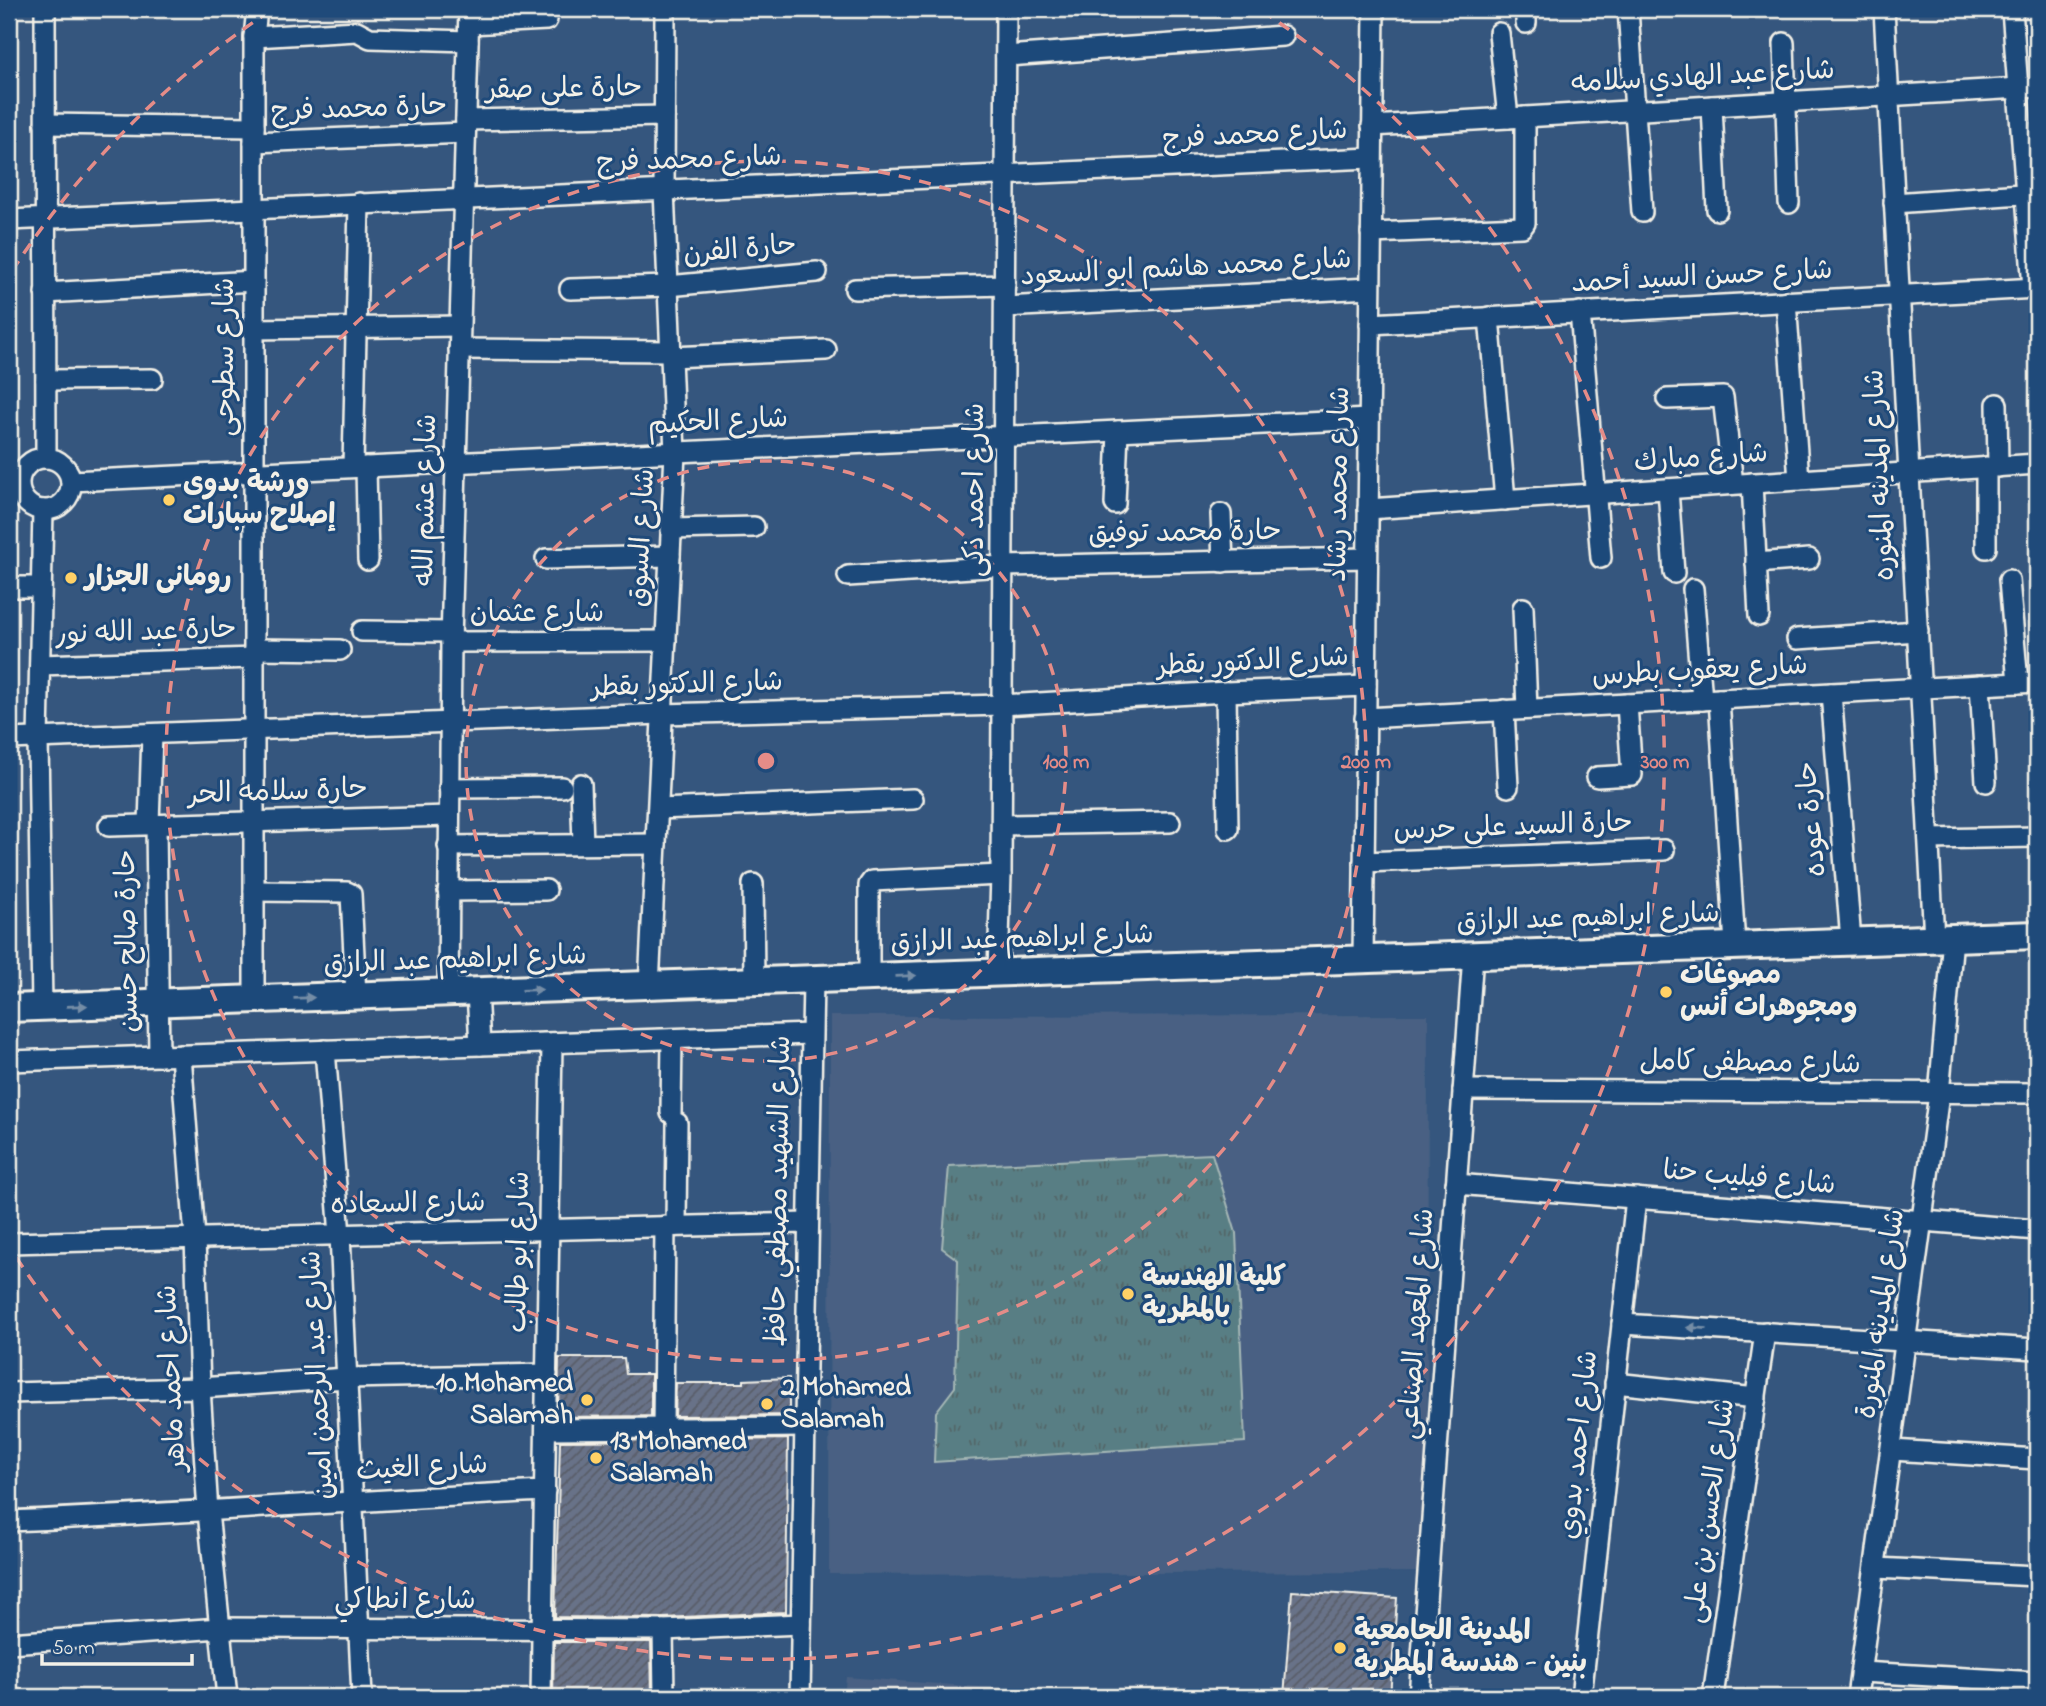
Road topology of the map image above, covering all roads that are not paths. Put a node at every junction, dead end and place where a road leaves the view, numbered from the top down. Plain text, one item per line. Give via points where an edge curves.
1 (45, 9) edge
2 (257, 9) edge
3 (665, 9) edge
4 (1006, 9) edge
5 (1374, 9) edge
6 (1628, 9) edge
7 (1884, 9) edge
8 (2012, 9) edge
9 (547, 20) dead end
10 (469, 25) edge
11 (1499, 33) dead end
12 (1283, 36) dead end
13 (254, 37) junction
14 (1784, 43) dead end
15 (1006, 56) junction
16 (2027, 87) edge
17 (1889, 95) junction
18 (1786, 102) junction
19 (1712, 106) junction
20 (1635, 111) junction
21 (664, 116) junction
22 (1516, 118) junction
23 (45, 124) junction
24 (1372, 126) junction
25 (466, 127) junction
26 (254, 134) junction
27 (1371, 158) junction
28 (1005, 176) junction
29 (664, 190) junction
30 (2031, 194) edge
31 (463, 198) junction
32 (1894, 202) junction
33 (359, 203) junction
34 (1789, 203) dead end
35 (254, 207) junction
36 (1717, 210) dead end
37 (1642, 212) dead end
38 (45, 217) junction
39 (9, 220) edge
40 (1371, 233) junction
41 (817, 272) dead end
42 (254, 281) junction
43 (1005, 285) junction
44 (667, 286) junction
45 (1370, 288) junction
46 (2035, 288) edge
47 (570, 289) dead end
48 (855, 289) dead end
49 (45, 293) junction
50 (1899, 295) junction
51 (1786, 301) junction
52 (1005, 307) junction
53 (1580, 312) junction
54 (1489, 317) junction
55 (1370, 324) junction
56 (459, 326) junction
57 (356, 327) junction
58 (254, 329) junction
59 (459, 349) junction
60 (826, 350) dead end
61 (671, 354) junction
62 (152, 379) dead end
63 (46, 380) junction
64 (1667, 399) dead end
65 (1997, 404) dead end
66 (1369, 419) junction
67 (1118, 431) junction
68 (1004, 436) junction
69 (675, 453) junction
70 (46, 458) junction
71 (455, 462) junction
72 (2037, 464) edge
73 (360, 467) junction
74 (1992, 467) junction
75 (254, 472) junction
76 (1909, 473) junction
77 (1799, 480) junction
78 (71, 481) junction
79 (14, 482) edge
80 (1742, 484) junction
81 (1668, 489) junction
82 (1596, 494) junction
83 (1505, 500) junction
84 (1115, 504) dead end
85 (1368, 509) junction
86 (43, 510) junction
87 (1221, 514) dead end
88 (754, 527) dead end
89 (671, 529) junction
90 (1986, 548) dead end
91 (670, 556) junction
92 (1367, 558) junction
93 (1601, 558) dead end
94 (368, 559) dead end
95 (546, 559) dead end
96 (1809, 559) dead end
97 (1223, 562) junction
98 (1756, 563) junction
99 (1003, 566) junction
100 (1674, 573) dead end
101 (848, 576) dead end
102 (2009, 580) dead end
103 (9, 587) edge
104 (41, 587) junction
105 (1693, 589) dead end
106 (1523, 608) dead end
107 (1759, 616) dead end
108 (362, 631) dead end
109 (1918, 631) junction
110 (451, 637) junction
111 (1797, 639) dead end
112 (666, 642) junction
113 (340, 650) dead end
114 (254, 653) junction
115 (40, 665) junction
116 (2028, 682) edge
117 (1980, 685) junction
118 (1366, 686) junction
119 (1921, 688) junction
120 (1226, 692) junction
121 (1832, 693) junction
122 (1711, 700) junction
123 (1627, 704) junction
124 (1002, 705) junction
125 (1527, 709) junction
126 (1504, 710) junction
127 (662, 714) junction
128 (1366, 718) junction
129 (450, 722) junction
130 (254, 731) junction
131 (152, 734) junction
132 (9, 739) edge
133 (38, 739) junction
134 (1597, 778) dead end
135 (1986, 782) dead end
136 (1508, 787) dead end
137 (449, 788) junction
138 (913, 799) dead end
139 (658, 809) junction
140 (449, 816) junction
141 (254, 822) junction
142 (1170, 822) dead end
143 (152, 824) junction
144 (1002, 825) junction
145 (110, 826) dead end
146 (1228, 829) dead end
147 (2037, 837) edge
148 (1929, 839) junction
149 (583, 844) junction
150 (656, 844) junction
151 (449, 846) junction
152 (1664, 850) dead end
153 (1364, 862) junction
154 (1001, 875) junction
155 (753, 884) dead end
156 (547, 890) dead end
157 (254, 891) junction
158 (448, 891) junction
159 (2037, 935) edge
160 (1944, 938) junction
161 (1851, 941) junction
162 (1735, 945) junction
163 (1473, 955) junction
164 (1363, 959) junction
165 (998, 972) junction
166 (869, 978) junction
167 (813, 980) junction
168 (754, 982) junction
169 (649, 986) junction
170 (477, 992) junction
171 (448, 993) junction
172 (356, 996) junction
173 (254, 1000) junction
174 (158, 1003) junction
175 (42, 1007) junction
176 (9, 1009) edge
177 (811, 1034) junction
178 (672, 1039) junction
179 (552, 1043) junction
180 (480, 1045) junction
181 (325, 1050) junction
182 (181, 1055) junction
183 (159, 1056) junction
184 (9, 1061) edge
185 (1463, 1090) junction
186 (2037, 1093) edge
187 (1939, 1094) junction
188 (1456, 1184) junction
189 (1636, 1198) junction
190 (1923, 1221) junction
191 (808, 1223) junction
192 (671, 1226) junction
193 (549, 1229) junction
194 (2037, 1230) edge
195 (340, 1235) junction
196 (195, 1238) junction
197 (9, 1243) edge
198 (1622, 1324) junction
199 (1765, 1332) junction
200 (1907, 1341) junction
201 (2037, 1349) edge
202 (547, 1374) junction
203 (347, 1378) junction
204 (1615, 1383) junction
205 (200, 1388) junction
206 (9, 1393) edge
207 (1756, 1398) junction
208 (804, 1427) junction
209 (663, 1428) junction
210 (545, 1429) junction
211 (1892, 1450) junction
212 (2037, 1459) edge
213 (545, 1491) junction
214 (353, 1501) junction
215 (208, 1512) junction
216 (9, 1521) edge
217 (1875, 1568) junction
218 (2037, 1576) edge
219 (801, 1624) junction
220 (220, 1628) junction
221 (359, 1629) junction
222 (542, 1629) junction
223 (663, 1630) junction
224 (9, 1643) edge
225 (1861, 1672) junction
226 (2037, 1682) edge
227 (226, 1697) edge
228 (362, 1697) edge
229 (541, 1697) edge
230 (664, 1697) edge
231 (800, 1697) edge
232 (1419, 1697) edge
233 (1581, 1697) edge
234 (1713, 1697) edge
235 (1857, 1697) edge

1 - 23 street
2 - 13 street, شارع سطوحى
3 - 21 street, شارع السوق
4 - 15 street, شارع احمد ذكى
5 - 24 street, شارع محمد رشاد
6 - 20 street
7 - 17 street, شارع المدينه المنوره
8 - 16 street
9 - 10 street
10 - 13 street via 370,38 357,31
10 - 25 street, شارع عشم الله
11 - 22 street
12 - 15 street
13 - 26 street, شارع سطوحى
14 - 18 street
15 - 28 street, شارع احمد ذكى
16 - 17 street, شارع عبد الهادي سلامه
16 - 30 street
17 - 18 street, شارع عبد الهادي سلامه
17 - 32 street, شارع المدينه المنوره
18 - 19 street, شارع عبد الهادي سلامه
18 - 34 street
19 - 20 street, شارع عبد الهادي سلامه
19 - 36 street
20 - 22 street, شارع عبد الهادي سلامه
20 - 37 street
21 - 25 street, حارة على صقر
21 - 29 street, شارع السوق
22 - 24 street, شارع عبد الهادي سلامه
22 - 40 street via 1522,227
23 - 26 street, حارة محمد فرج
23 - 38 street
24 - 27 street, شارع محمد رشاد
25 - 26 street, حارة محمد فرج
25 - 31 street, شارع عشم الله
26 - 35 street, شارع سطوحى
27 - 28 street, شارع محمد فرج
27 - 40 street, شارع محمد رشاد
28 - 29 street, شارع محمد فرج
28 - 43 street, شارع احمد ذكى
29 - 31 street, شارع محمد فرج
29 - 44 street, شارع السوق
30 - 32 street
30 - 46 street
31 - 33 street, شارع محمد فرج
31 - 56 street, شارع عشم الله
32 - 50 street, شارع المدينه المنوره
33 - 35 street, شارع محمد فرج
33 - 57 street
35 - 38 street, شارع محمد فرج
35 - 42 street, شارع سطوحى
38 - 39 street, شارع محمد فرج
38 - 49 street
40 - 45 street, شارع محمد رشاد
41 - 44 street, حارة الفرن
42 - 49 street
42 - 58 street, شارع سطوحى
43 - 48 street
43 - 52 street, شارع احمد ذكى
44 - 47 street, حارة الفرن
44 - 61 street, شارع السوق
45 - 52 street, شارع محمد هاشم ابو السعود
45 - 55 street, شارع محمد رشاد
46 - 50 street, شارع حسن السيد أحمد
49 - 63 street
50 - 51 street, شارع حسن السيد أحمد
50 - 76 street, شارع المدينه المنوره
51 - 53 street, شارع حسن السيد أحمد
51 - 77 street
52 - 68 street, شارع احمد ذكى
53 - 54 street, شارع حسن السيد أحمد
53 - 82 street
54 - 55 street, شارع حسن السيد أحمد
54 - 83 street
55 - 66 street, شارع محمد رشاد
56 - 57 street
56 - 59 street, شارع عشم الله
57 - 58 street
57 - 73 street
58 - 75 street, شارع سطوحى
59 - 61 street
59 - 71 street, شارع عشم الله
60 - 61 street
61 - 69 street, شارع السوق
62 - 63 street
63 - 70 street
64 - 80 street via 1723,397
65 - 74 street
66 - 67 street, شارع الحكيم
66 - 85 street, شارع محمد رشاد
67 - 68 street, شارع الحكيم
67 - 84 street
68 - 69 street, شارع الحكيم
68 - 99 street, شارع احمد ذكى
69 - 71 street, شارع الحكيم
69 - 89 street, شارع السوق
70 - 78 street via 60,463
70 - 79 street via 31,463
71 - 73 street, شارع الحكيم
71 - 110 street, شارع عشم الله
72 - 74 street, شارع مبارك
73 - 75 street, شارع الحكيم
73 - 94 street
74 - 76 street, شارع مبارك
74 - 90 street
75 - 78 street, شارع الحكيم
75 - 114 street, شارع سطوحى
76 - 77 street, شارع مبارك
76 - 109 street, شارع المدينه المنوره
77 - 80 street, شارع مبارك
78 - 86 street via 64,502
79 - 86 street via 28,505
80 - 81 street, شارع مبارك
80 - 98 street
81 - 82 street, شارع مبارك
81 - 100 street
82 - 83 street, شارع مبارك
82 - 93 street
83 - 85 street, شارع مبارك
85 - 92 street, شارع محمد رشاد
86 - 104 street
87 - 97 street
88 - 89 street
89 - 91 street, شارع السوق
91 - 95 street
91 - 112 street, شارع السوق
92 - 97 street, حارة محمد توفيق
92 - 118 street, شارع محمد رشاد
96 - 98 street
97 - 99 street, حارة محمد توفيق
98 - 107 street
99 - 101 street, حارة محمد توفيق
99 - 124 street, شارع احمد ذكى
102 - 116 street
103 - 104 street
104 - 115 street
105 - 122 street
106 - 125 street
108 - 110 street, شارع عثمان
109 - 111 street
109 - 119 street, شارع المدينه المنوره
110 - 112 street, شارع عثمان
110 - 129 street, شارع عشم الله
112 - 127 street, شارع السوق
113 - 114 street, حارة عبد الله نور
114 - 115 street, حارة عبد الله نور
114 - 130 street, شارع سطوحى
115 - 133 street
116 - 117 street, شارع يعقوب بطرس
117 - 119 street, شارع يعقوب بطرس
117 - 135 street
118 - 120 street, شارع الدكتور بقطر
118 - 128 street, شارع محمد رشاد
119 - 121 street, شارع يعقوب بطرس
119 - 148 street, شارع المدينه المنوره
120 - 124 street, شارع الدكتور بقطر
120 - 146 street
121 - 122 street, شارع يعقوب بطرس
121 - 161 street, حارة عوده
122 - 123 street, شارع يعقوب بطرس
122 - 162 street
123 - 125 street, شارع يعقوب بطرس
123 - 134 street via 1632,775
124 - 127 street, شارع الدكتور بقطر
124 - 144 street, شارع احمد ذكى
125 - 126 street, شارع يعقوب بطرس
126 - 128 street, شارع يعقوب بطرس
126 - 136 street
127 - 129 street, شارع الدكتور بقطر
127 - 139 street, شارع السوق
128 - 153 street, شارع محمد رشاد
129 - 130 street, شارع الدكتور بقطر
129 - 137 street, شارع عشم الله
130 - 131 street, شارع الدكتور بقطر
130 - 141 street, شارع سطوحى
131 - 133 street, شارع الدكتور بقطر
131 - 143 street, حارة صالح حسن
132 - 133 street, شارع الدكتور بقطر
133 - 175 street
137 - 140 street, شارع عشم الله
137 - 149 street via 572,786
138 - 139 street
139 - 150 street, شارع السوق
140 - 141 street, حارة سلامه الحر
140 - 151 street, شارع عشم الله
141 - 143 street, حارة سلامه الحر
141 - 157 street, شارع سطوحى
142 - 144 street
143 - 145 street, حارة سلامه الحر
143 - 174 street, حارة صالح حسن
144 - 154 street, شارع احمد ذكى
147 - 148 street
148 - 160 street, شارع المدينه المنوره
149 - 150 street
149 - 151 street
150 - 169 street, شارع السوق
151 - 158 street, شارع عشم الله
152 - 153 street, حارة السيد على حرس
153 - 164 street, شارع محمد رشاد
154 - 165 street, شارع احمد ذكى
154 - 166 street via 872,881
155 - 168 street
156 - 158 street
157 - 172 street via 351,894
157 - 173 street, شارع سطوحى
158 - 171 street, شارع عشم الله
159 - 160 main road, شارع ابراهيم عبد الرازق
160 - 161 main road, شارع ابراهيم عبد الرازق
160 - 187 street, شارع المدينه المنورة
161 - 162 main road, شارع ابراهيم عبد الرازق
162 - 163 main road, شارع ابراهيم عبد الرازق
163 - 164 main road, شارع ابراهيم عبد الرازق
163 - 185 street, شارع المعهد الصناعي
164 - 165 main road, شارع ابراهيم عبد الرازق
166 -> 165 main road, شارع ابراهيم عبد الرازق
166 - 167 main road, شارع ابراهيم عبد الرازق
167 - 168 main road, شارع ابراهيم عبد الرازق
167 - 177 street, شارع الشهيد مصطفي حافظ
168 - 169 main road, شارع ابراهيم عبد الرازق
170 -> 169 main road, شارع ابراهيم عبد الرازق
170 - 171 main road, شارع ابراهيم عبد الرازق
170 - 180 street
171 - 172 main road, شارع ابراهيم عبد الرازق
173 -> 172 main road, شارع ابراهيم عبد الرازق
173 - 174 main road, شارع ابراهيم عبد الرازق
175 -> 174 main road, شارع ابراهيم عبد الرازق
174 - 183 street, حارة صالح حسن
175 - 176 main road, شارع ابراهيم عبد الرازق
177 - 178 street
177 - 191 street, شارع الشهيد مصطفي حافظ
178 - 179 street
178 - 192 street
179 - 180 street
179 - 193 street, شارع ابو طالب
180 - 181 street
181 - 182 street
181 - 195 street, شارع عبد الرحمن امين
182 - 183 street
182 - 196 street, شارع احمد ماهر
183 - 184 street
185 - 187 street, شارع مصطفى كامل
185 - 188 street, شارع المعهد الصناعي
186 - 187 street, شارع مصطفى كامل
187 - 190 street, شارع المدينه المنورة
188 - 189 street, شارع فيليب حنا
188 - 232 street, شارع المعهد الصناعي
189 - 190 street, شارع فيليب حنا
189 - 198 street, شارع احمد بدوي
190 - 194 street, شارع فيليب حنا
190 - 200 street, شارع المدينه المنورة
191 - 192 street, شارع السعاده
191 - 208 street, شارع الشهيد مصطفي حافظ
192 - 193 street, شارع السعاده
192 - 209 street
193 - 195 street, شارع السعاده
193 - 202 street, شارع ابو طالب
195 - 196 street, شارع السعاده
195 - 203 street, شارع عبد الرحمن امين
196 - 197 street, شارع السعاده
196 - 205 street, شارع احمد ماهر
199 -> 198 street
198 - 204 street, شارع احمد بدوي
199 - 200 street
199 - 207 street, شارع الحسن بن على
200 - 201 street
200 - 211 street, شارع المدينه المنورة
202 - 203 street
202 - 210 street, شارع ابو طالب
203 - 205 street
203 - 214 street, شارع عبد الرحمن امين
204 - 207 street
204 - 233 street, شارع احمد بدوي
205 - 206 street
205 - 215 street, شارع احمد ماهر
207 - 234 street, شارع الحسن بن على
208 - 209 street
208 - 219 street, شارع الشهيد مصطفي حافظ
209 - 210 street
210 - 213 street, شارع ابو طالب
211 - 212 street
211 - 217 street, شارع المدينه المنورة
213 - 214 street, شارع الغيث
213 - 222 street, شارع ابو طالب
214 - 215 street, شارع الغيث
214 - 221 street, شارع عبد الرحمن امين
215 - 216 street, شارع الغيث
215 - 220 street, شارع احمد ماهر
217 - 218 street
217 - 225 street, شارع المدينه المنورة
219 - 223 street, شارع انطاكي
219 - 231 street, شارع الشهيد مصطفي حافظ
220 - 221 street, شارع انطاكي
220 - 224 street, شارع انطاكي
220 - 227 street, شارع احمد ماهر
221 - 222 street, شارع انطاكي
221 - 228 street, شارع عبد الرحمن امين
222 - 223 street, شارع انطاكي
222 - 229 street, شارع ابو طالب
223 - 230 street
225 - 226 street
225 - 235 street, شارع المدينه المنورة

